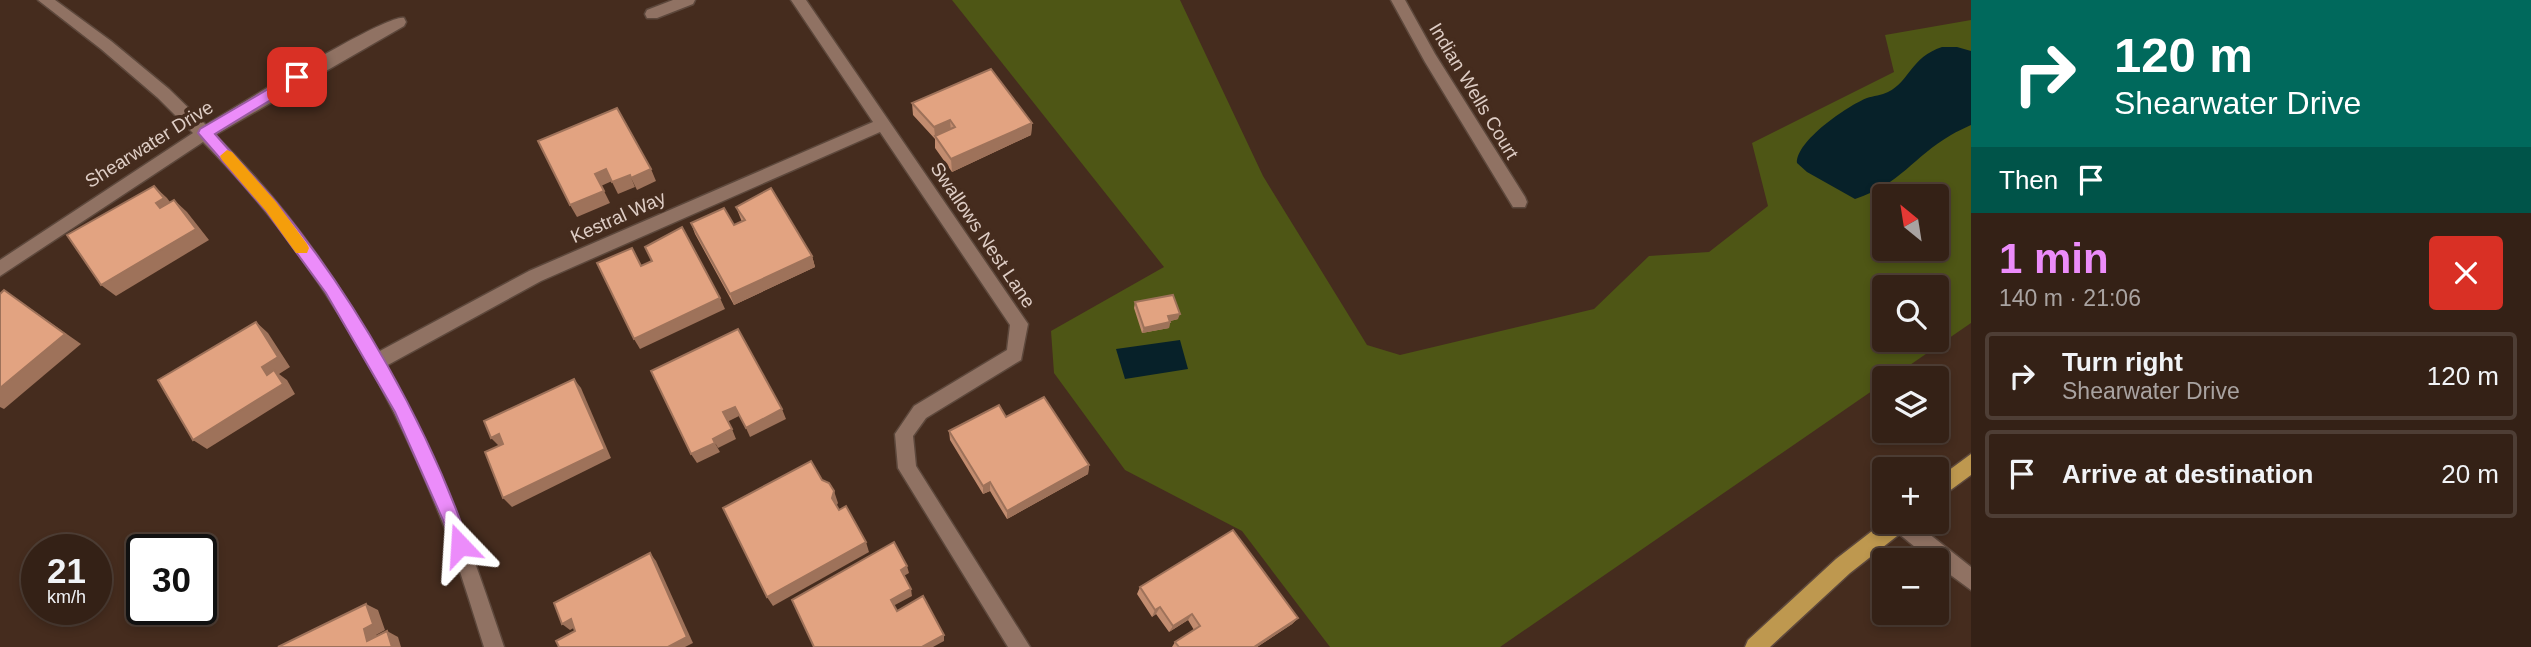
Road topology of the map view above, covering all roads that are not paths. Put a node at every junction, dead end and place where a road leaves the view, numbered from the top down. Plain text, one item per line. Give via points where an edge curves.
1 (46, 0) edge
2 (688, 0) edge
3 (798, 0) edge
4 (1398, 0) edge
5 (652, 13) dead end
6 (399, 22) dead end
7 (883, 124) junction
8 (205, 133) junction
9 (1519, 202) dead end
10 (0, 269) edge
11 (377, 362) junction
12 (1971, 463) edge
13 (1949, 481) edge
14 (1884, 534) edge
15 (1915, 534) edge
16 (1971, 580) edge
17 (494, 647) edge
18 (1020, 647) edge
19 (1755, 647) edge

1 - 8 street via 153,82
2 - 5 street
3 - 7 street, Swallows Nest Lane
4 - 9 street, Indian Wells Court
6 - 8 street, Shearwater Drive via 320,63
7 - 11 street, Kestral Way via 535,276
7 - 18 street, Swallows Nest Lane via 1019,324 1015,354 920,412 904,434 907,468
8 - 10 street, Shearwater Drive
8 - 11 street via 271,207 332,288
11 - 17 street via 452,520
12 - 13 main road
14 - 19 main road
15 - 16 street

